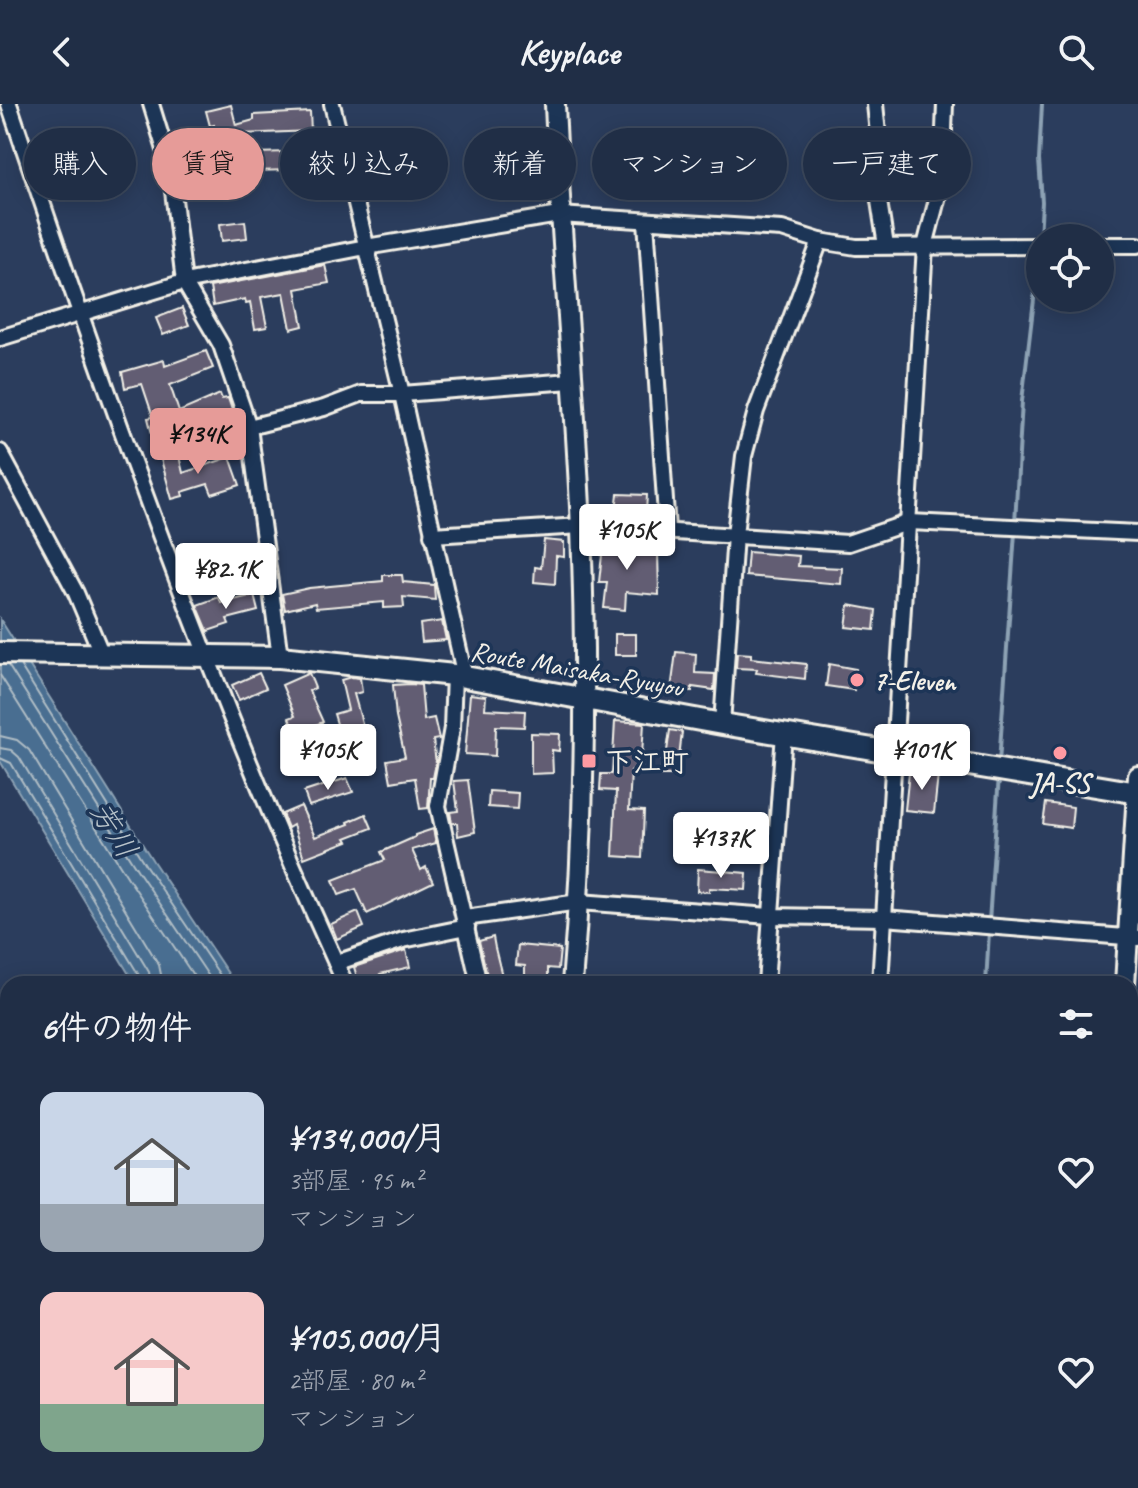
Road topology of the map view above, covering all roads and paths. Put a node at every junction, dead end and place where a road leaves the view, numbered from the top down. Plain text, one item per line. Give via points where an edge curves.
1 (9, 104) edge
2 (151, 104) edge
3 (332, 104) edge
4 (555, 104) edge
5 (875, 104) edge
6 (945, 104) edge
7 (559, 215) junction
8 (646, 221) junction
9 (820, 241) junction
10 (1114, 245) edge
11 (1138, 245) edge
12 (886, 246) junction
13 (925, 246) junction
14 (1026, 246) edge
15 (366, 247) junction
16 (184, 282) junction
17 (78, 312) junction
18 (0, 338) edge
19 (571, 381) junction
20 (402, 394) junction
21 (249, 427) junction
22 (0, 452) edge
23 (910, 522) junction
24 (581, 526) junction
25 (667, 530) junction
26 (1138, 533) edge
27 (432, 535) junction
28 (735, 535) junction
29 (0, 653) edge
30 (92, 655) junction
31 (205, 655) junction
32 (280, 657) junction
33 (460, 676) junction
34 (585, 700) junction
35 (722, 724) junction
36 (784, 733) junction
37 (894, 751) junction
38 (1138, 788) edge
39 (579, 902) junction
40 (770, 916) junction
41 (884, 918) junction
42 (466, 923) junction
43 (1133, 938) edge
44 (336, 963) junction
45 (342, 976) edge
46 (477, 976) edge
47 (573, 976) edge
48 (766, 976) edge
49 (880, 976) edge
50 (1126, 976) edge

1 - 17 street
2 - 16 street via 170,166
3 - 15 street
4 - 7 street
5 - 12 street via 879,144 874,169
6 - 13 street via 942,180
7 - 8 street
7 - 15 street
7 - 19 street
8 - 9 street via 782,229
8 - 25 street
9 - 12 street
9 - 28 street via 756,411 744,456
10 - 11 street
12 - 13 street
13 - 14 street
13 - 23 street
15 - 16 street
15 - 20 street
16 - 17 street
16 - 21 street via 221,345
17 - 18 street
17 - 31 street
19 - 20 street
19 - 24 street
20 - 21 street via 361,394
20 - 27 street
21 - 32 street
22 - 30 street via 76,593
23 - 26 street
23 - 28 street via 848,543
23 - 37 street
24 - 25 street
24 - 27 street
24 - 34 street
25 - 28 street
27 - 33 street
28 - 35 street
29 - 30 main road, Route Maisaka-Ryuyou
30 - 31 main road, Route Maisaka-Ryuyou
31 - 32 main road, Route Maisaka-Ryuyou
31 - 44 street
32 - 33 main road, Route Maisaka-Ryuyou
33 - 34 main road, Route Maisaka-Ryuyou
33 - 42 street via 438,806
34 - 35 main road, Route Maisaka-Ryuyou
34 - 39 street
35 - 36 main road, Route Maisaka-Ryuyou
36 - 37 main road, Route Maisaka-Ryuyou
36 - 40 street
37 - 38 main road, Route Maisaka-Ryuyou
37 - 41 street
38 - 43 street
39 - 40 street
39 - 42 street
39 - 47 street
40 - 41 street
40 - 48 street
41 - 43 street
41 - 49 street
42 - 44 street
42 - 46 street
43 - 50 street
44 - 45 street

